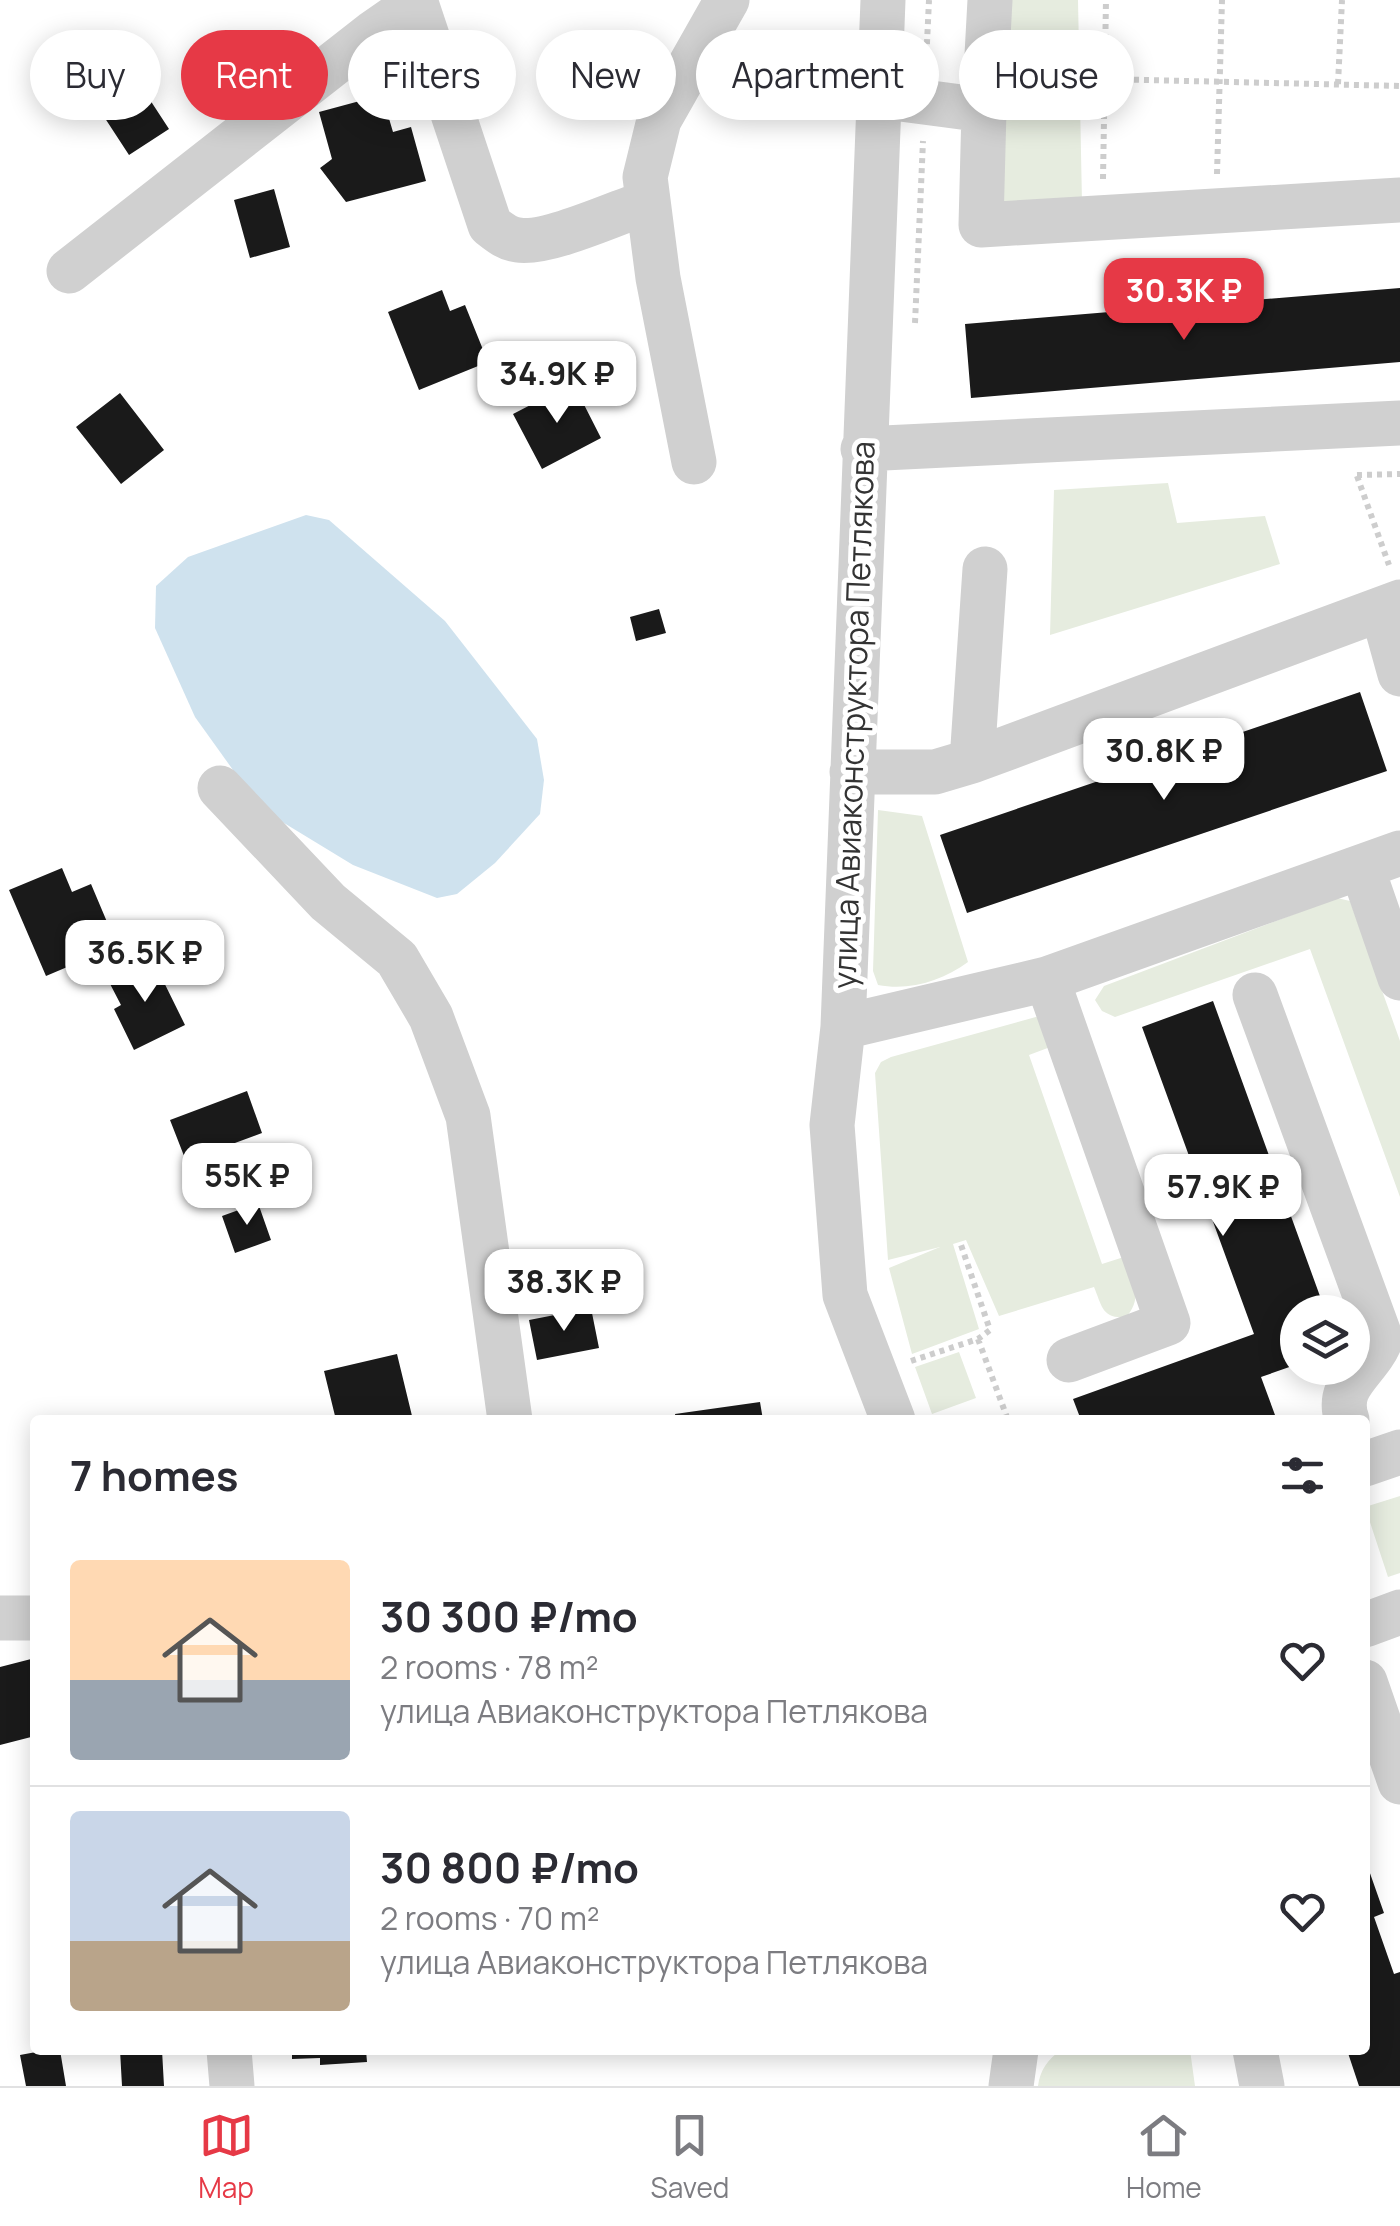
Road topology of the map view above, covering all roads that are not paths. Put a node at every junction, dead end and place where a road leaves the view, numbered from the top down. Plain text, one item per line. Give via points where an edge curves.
1 (727, 0) edge
2 (883, 0) edge
3 (990, 0) edge
4 (416, 1) edge
5 (881, 30) edge
6 (988, 30) edge
7 (877, 120) edge
8 (984, 120) edge
9 (1400, 200) edge
10 (648, 202) junction
11 (69, 271) dead end
12 (1400, 423) edge
13 (863, 449) junction
14 (694, 462) dead end
15 (984, 569) dead end
16 (1392, 597) edge
17 (1400, 674) edge
18 (972, 761) junction
19 (852, 772) junction
20 (220, 788) dead end
21 (1381, 860) edge
22 (1400, 978) edge
23 (1047, 979) junction
24 (1255, 994) dead end
25 (843, 1026) junction
26 (1069, 1360) dead end
27 (509, 1415) edge
28 (891, 1415) edge
29 (1344, 1415) edge
30 (1400, 1452) edge
31 (1370, 1462) edge
32 (1400, 1612) edge
33 (0, 1618) edge
34 (30, 1618) edge
35 (1370, 1623) edge
36 (1370, 1696) edge
37 (1400, 1782) edge
38 (229, 2055) edge
39 (1015, 2055) edge
40 (1255, 2055) edge
41 (232, 2086) edge
42 (1011, 2086) edge
43 (1262, 2086) edge

1 - 10 street via 659,120 644,177
2 - 5 street, улица Авиаконструктора Петлякова
3 - 6 street
4 - 10 street via 490,226 520,241 545,238
4 - 11 street
7 - 13 street, улица Авиаконструктора Петлякова
8 - 9 street via 981,225
10 - 14 street
12 - 13 street
13 - 19 street, улица Авиаконструктора Петлякова
15 - 18 street
16 - 17 street
16 - 18 street
18 - 19 street via 935,772
19 - 25 street, улица Авиаконструктора Петлякова
20 - 27 street via 328,902 396,959 431,1018 468,1116
21 - 22 street
21 - 23 street
23 - 25 street
23 - 26 street via 1168,1324
24 - 29 street via 1381,1339 1374,1358 1348,1386
25 - 28 street, улица Авиаконструктора Петлякова via 832,1125 845,1296
30 - 31 street
32 - 35 street
33 - 34 street
36 - 37 street
38 - 41 street
39 - 42 street
40 - 43 street

